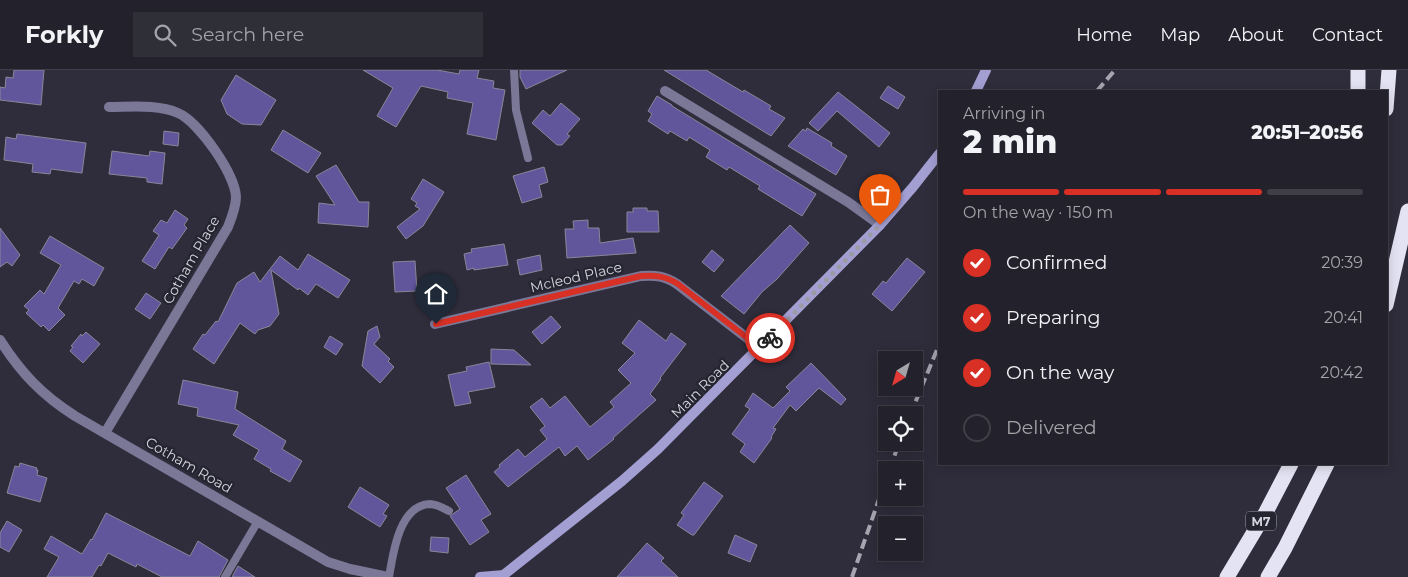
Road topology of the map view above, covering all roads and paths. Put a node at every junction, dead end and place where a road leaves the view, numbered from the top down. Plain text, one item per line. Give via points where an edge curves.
1 (514, 70) edge
2 (986, 70) edge
3 (1358, 70) edge
4 (1389, 70) edge
5 (976, 90) edge
6 (1358, 90) edge
7 (1387, 90) edge
8 (665, 91) dead end
9 (109, 107) dead end
10 (938, 155) edge
11 (528, 158) dead end
12 (1408, 211) edge
13 (880, 225) junction
14 (1404, 243) edge
15 (1388, 298) edge
16 (436, 324) dead end
17 (1, 344) edge
18 (760, 348) junction
19 (105, 433) junction
20 (1290, 465) edge
21 (1326, 465) edge
22 (449, 510) dead end
23 (258, 521) junction
24 (502, 576) edge
25 (225, 577) edge
26 (389, 577) edge
27 (480, 577) edge
28 (1227, 577) edge
29 (1268, 577) edge

1 - 11 lane via 516,110
2 - 5 main road
3 - 6 highway
4 - 7 highway
8 - 13 street via 848,202
9 - 19 street, Cotham Place via 164,108 190,120 212,146 231,179 236,196 228,227
10 - 13 main road, Main Road
12 - 14 highway
13 - 18 main road, Main Road
14 - 15 highway
16 - 18 street, Mcleod Place via 655,275 678,284
17 - 19 street, Cotham Road via 52,402
18 - 24 main road, Main Road via 622,482
19 - 23 street, Cotham Road
20 - 28 highway, M7
21 - 29 highway, M7
22 - 26 lane via 432,504 424,505 406,519 395,545
23 - 25 lane
23 - 26 street, Cotham Road via 328,562 350,570
24 - 27 main road

